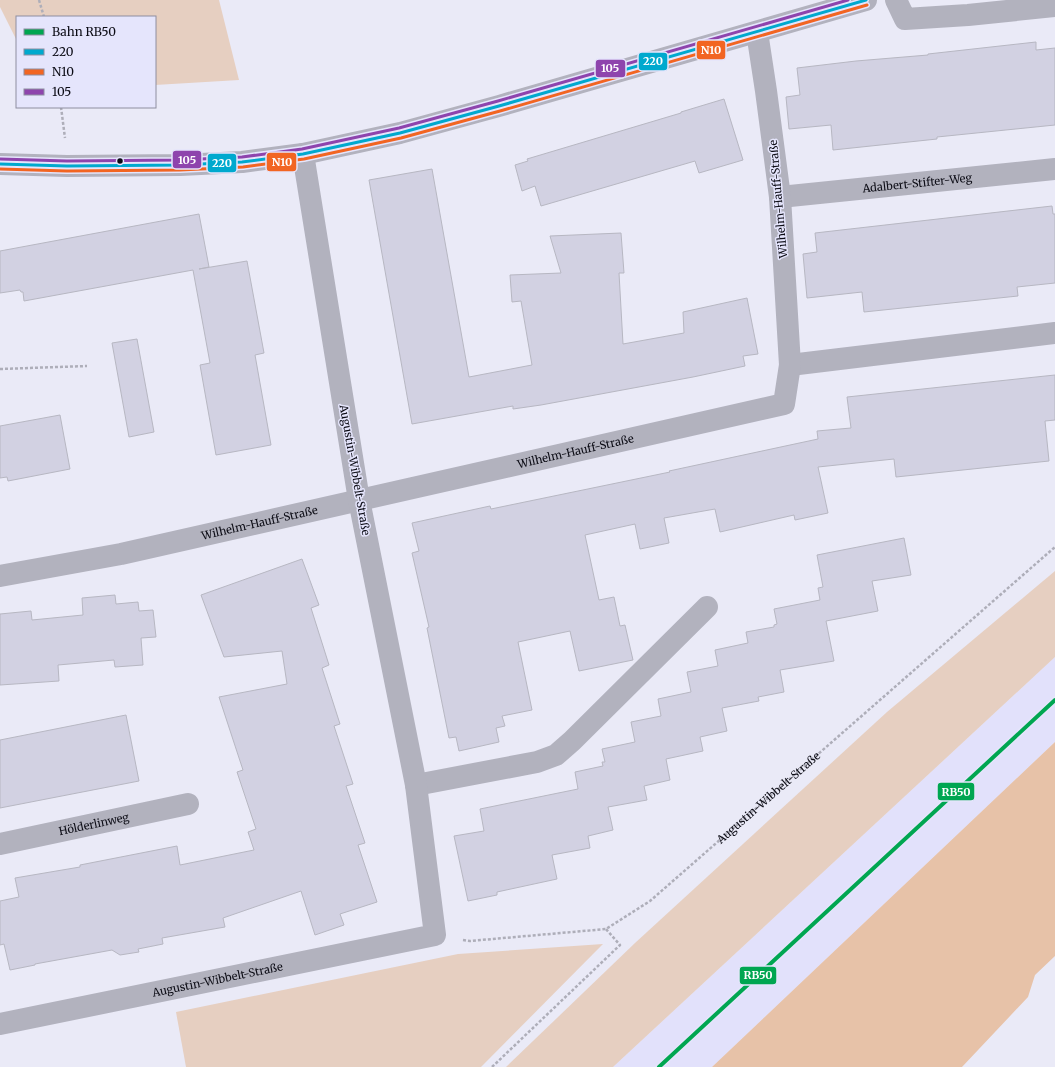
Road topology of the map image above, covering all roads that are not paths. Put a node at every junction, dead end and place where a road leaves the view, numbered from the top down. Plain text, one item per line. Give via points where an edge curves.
1 (866, 0) edge
2 (896, 0) edge
3 (1055, 6) edge
4 (757, 32) junction
5 (303, 154) junction
6 (0, 164) edge
7 (1055, 169) edge
8 (780, 197) junction
9 (1055, 333) edge
10 (790, 365) junction
11 (359, 500) junction
12 (0, 576) edge
13 (707, 607) dead end
14 (416, 785) junction
15 (188, 804) dead end
16 (0, 844) edge
17 (0, 1024) edge

1 - 4 street
2 - 3 street via 906,19
4 - 5 street via 461,116 362,142
4 - 8 street, Wilhelm-Hauff-Straße
5 - 6 street via 242,162 180,165
5 - 11 street, Augustin-Wibbelt-Straße
7 - 8 street, Adalbert-Stifter-Weg
8 - 10 street, Wilhelm-Hauff-Straße
9 - 10 street
10 - 11 street, Wilhelm-Hauff-Straße via 784,404
11 - 12 street, Wilhelm-Hauff-Straße via 121,554
11 - 14 street, Augustin-Wibbelt-Straße
13 - 14 street via 556,755 537,762
14 - 17 street, Augustin-Wibbelt-Straße via 435,935
15 - 16 street, Hölderlinweg

